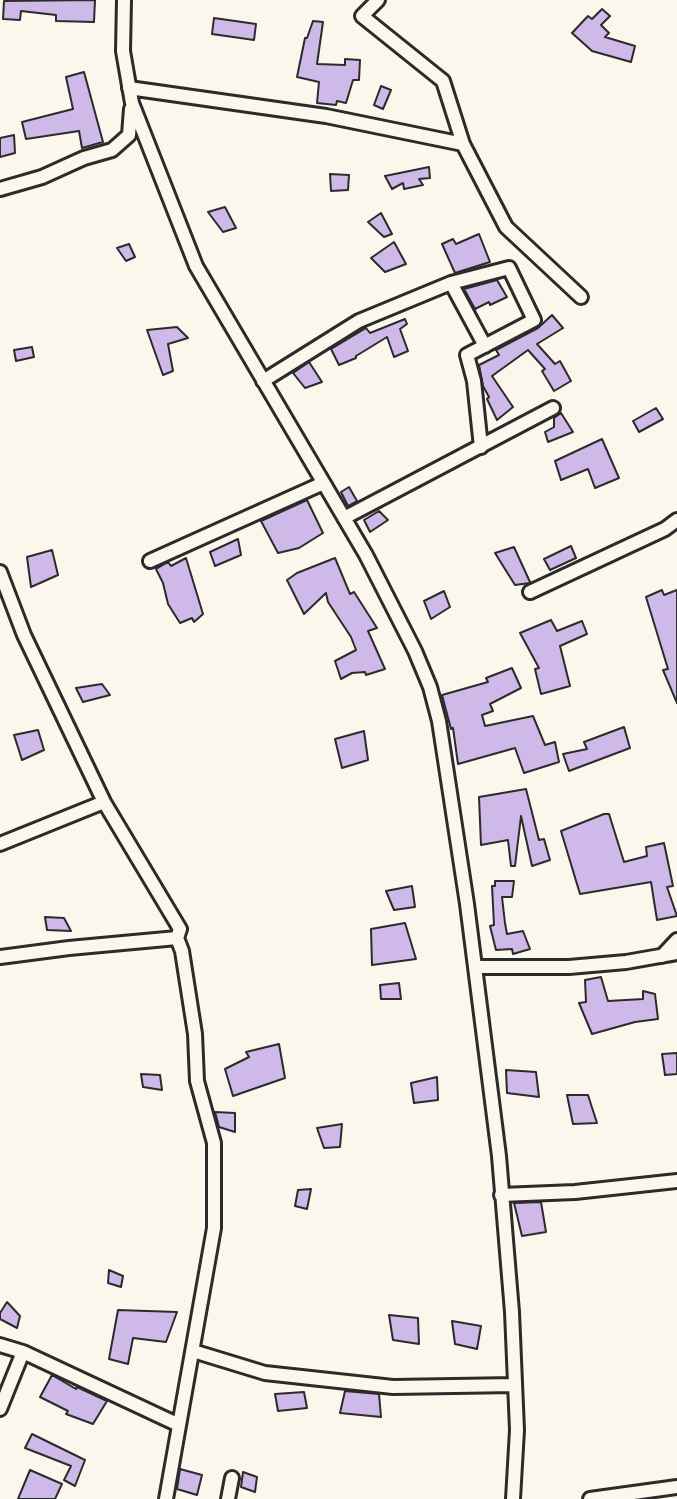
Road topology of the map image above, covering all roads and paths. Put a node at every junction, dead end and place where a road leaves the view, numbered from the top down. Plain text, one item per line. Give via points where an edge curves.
1 (124, 0) edge
2 (378, 0) edge
3 (129, 88) junction
4 (132, 103) junction
5 (463, 144) junction
6 (0, 189) edge
7 (452, 283) junction
8 (581, 297) dead end
9 (485, 346) junction
10 (263, 381) junction
11 (553, 408) dead end
12 (481, 447) junction
13 (325, 485) junction
14 (344, 518) junction
15 (677, 520) edge
16 (150, 561) dead end
17 (0, 572) edge
18 (530, 592) dead end
19 (104, 802) junction
20 (0, 844) edge
21 (177, 938) junction
22 (677, 940) edge
23 (677, 953) edge
24 (661, 956) junction
25 (0, 957) edge
26 (475, 967) junction
27 (677, 1181) edge
28 (501, 1195) junction
29 (0, 1345) edge
30 (193, 1351) junction
31 (23, 1352) junction
32 (515, 1385) junction
33 (0, 1409) edge
34 (178, 1425) junction
35 (232, 1478) dead end
36 (677, 1487) edge
37 (166, 1499) edge
38 (228, 1499) edge
39 (513, 1499) edge
40 (590, 1499) edge

1 - 3 street via 123,51
2 - 5 street via 362,16 443,81
3 - 4 street
3 - 5 street via 326,116
4 - 6 street via 129,135 112,150
4 - 10 street via 195,266
5 - 8 street via 506,227
7 - 9 street
7 - 9 street via 509,268 534,320
7 - 10 street via 359,321
9 - 12 street via 467,355
10 - 13 street
11 - 12 street
12 - 14 street
13 - 14 street
13 - 16 street
14 - 26 street via 430,687
15 - 18 street
17 - 19 street via 24,635
19 - 20 street
19 - 21 street via 180,929
21 - 25 street
21 - 30 street via 183,951 195,1034 197,1081 214,1143 214,1228
22 - 24 street
23 - 24 street
24 - 26 street via 569,967
26 - 28 street
27 - 28 street
28 - 32 street
29 - 31 street
30 - 32 street via 265,1373 393,1387
30 - 34 street
31 - 33 street
31 - 34 street
32 - 39 street
34 - 37 street
35 - 38 street
36 - 40 street

